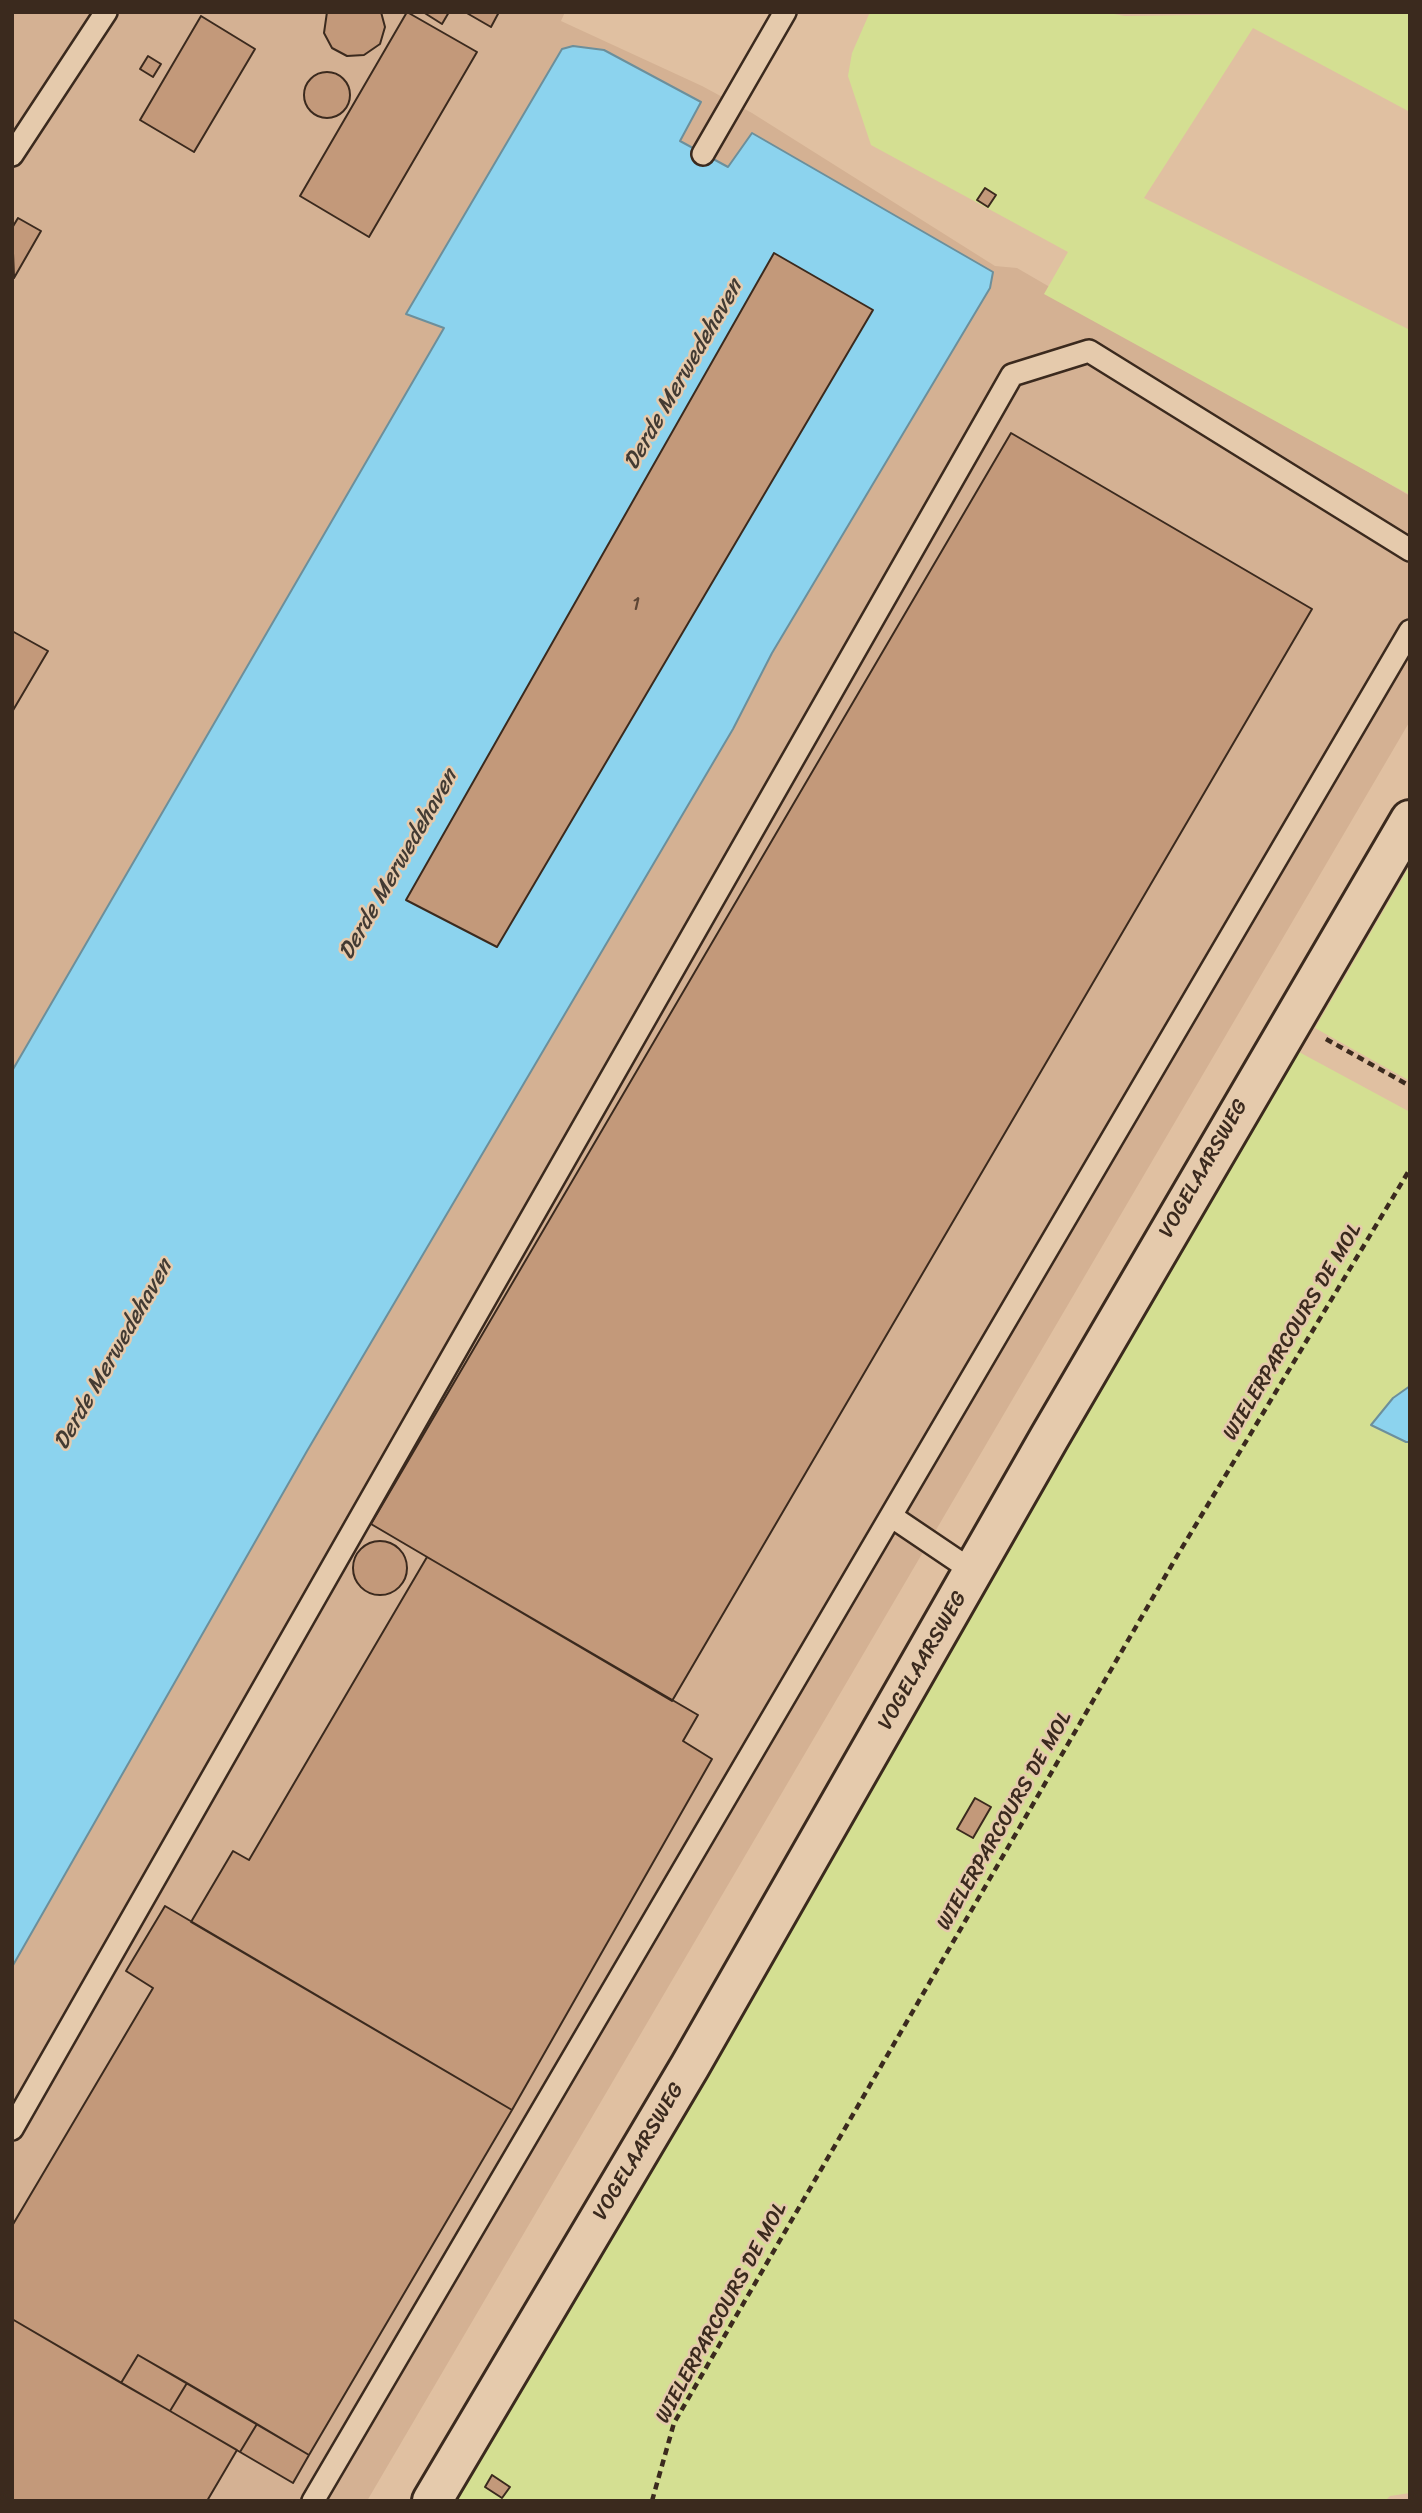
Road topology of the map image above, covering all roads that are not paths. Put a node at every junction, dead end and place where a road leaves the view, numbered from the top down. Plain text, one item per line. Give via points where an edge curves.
1 (106, 12) edge
2 (785, 12) edge
3 (15, 143) edge
4 (703, 154) dead end
5 (1410, 550) edge
6 (1410, 631) edge
7 (1410, 820) edge
8 (891, 1516) junction
9 (974, 1572) junction
10 (12, 2129) edge
11 (313, 2501) edge
12 (432, 2501) edge

1 - 3 lane
2 - 4 lane
5 - 10 lane via 1089,351 1012,375
6 - 8 lane
7 - 9 street, VOGELAARSWEG
8 - 9 lane
8 - 11 lane
9 - 12 street, VOGELAARSWEG via 690,2066

